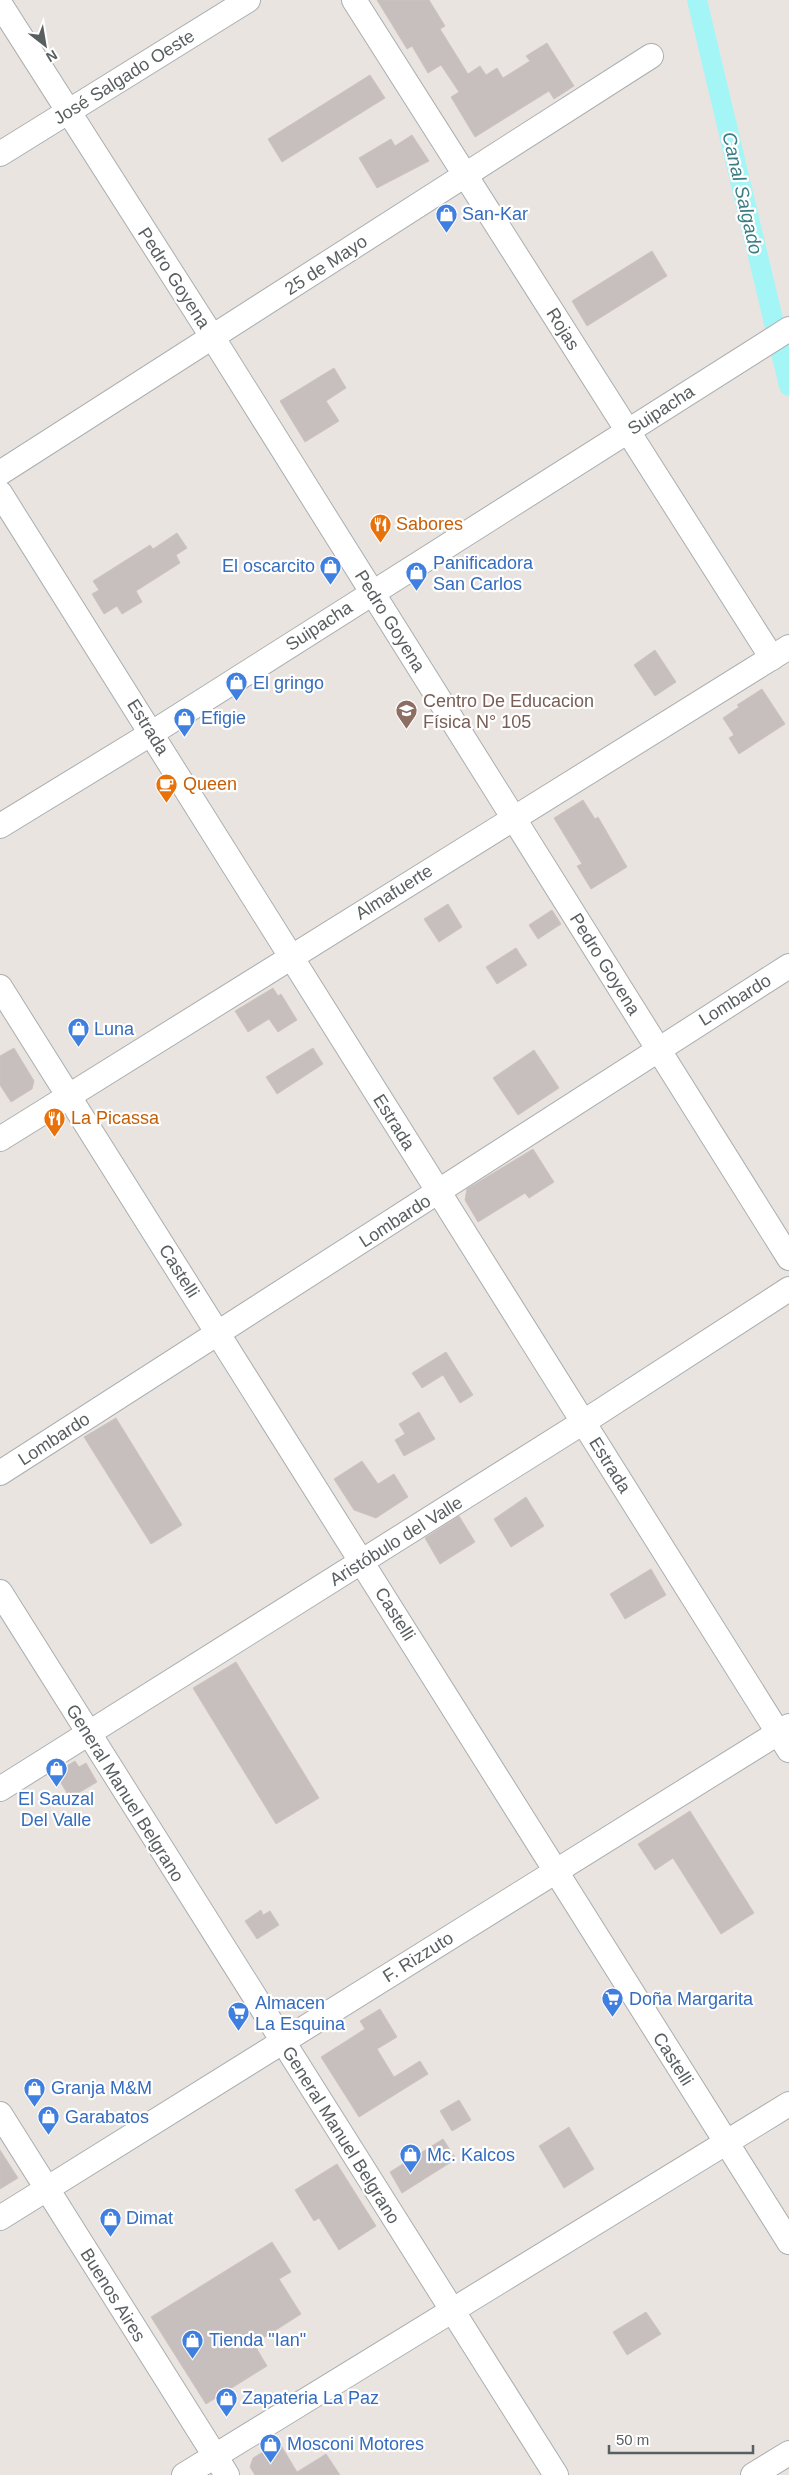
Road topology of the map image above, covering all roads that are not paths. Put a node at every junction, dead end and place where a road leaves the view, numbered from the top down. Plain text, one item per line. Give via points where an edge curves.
1 (248, 0) edge
2 (354, 0) edge
3 (0, 4) edge
4 (651, 56) dead end
5 (67, 112) junction
6 (0, 154) edge
7 (466, 176) junction
8 (789, 329) edge
9 (213, 338) junction
10 (628, 431) junction
11 (0, 473) edge
12 (0, 493) edge
13 (371, 592) junction
14 (780, 652) edge
15 (152, 733) junction
16 (513, 818) junction
17 (0, 826) edge
18 (291, 957) junction
19 (789, 966) edge
20 (0, 987) edge
21 (658, 1048) junction
22 (69, 1096) junction
23 (0, 1139) edge
24 (439, 1193) junction
25 (789, 1258) edge
26 (789, 1290) edge
27 (218, 1333) junction
28 (584, 1422) junction
29 (0, 1473) edge
30 (362, 1562) junction
31 (0, 1592) edge
32 (88, 1733) junction
33 (785, 1737) edge
34 (0, 1789) edge
35 (554, 1872) junction
36 (282, 2041) junction
37 (789, 2104) edge
38 (0, 2114) edge
39 (726, 2143) junction
40 (46, 2188) junction
41 (0, 2218) edge
42 (789, 2242) edge
43 (453, 2311) junction
44 (789, 2453) edge
45 (214, 2455) junction
46 (184, 2475) edge
47 (227, 2475) edge
48 (556, 2475) edge
49 (753, 2475) edge

1 - 5 street, José Salgado Oeste
2 - 7 street, Rojas
3 - 5 street, Pedro Goyena
4 - 7 street, 25 de Mayo
5 - 6 street, José Salgado Oeste
5 - 9 street, Pedro Goyena
7 - 9 street, 25 de Mayo
7 - 10 street, Rojas
8 - 10 street, Suipacha
9 - 11 street, 25 de Mayo
9 - 13 street, Pedro Goyena
10 - 13 street, Suipacha
10 - 14 street, Rojas
12 - 15 street, Estrada
13 - 15 street, Suipacha
13 - 16 street, Pedro Goyena
14 - 16 street, Almafuerte
15 - 17 street, Suipacha
15 - 18 street, Estrada
16 - 18 street, Almafuerte
16 - 21 street, Pedro Goyena
18 - 22 street, Almafuerte
18 - 24 street, Estrada
19 - 21 street, Lombardo
20 - 22 street, Castelli
21 - 24 street, Lombardo
21 - 25 street, Pedro Goyena
22 - 23 street, Almafuerte
22 - 27 street, Castelli
24 - 27 street, Lombardo
24 - 28 street, Estrada
26 - 28 street, Aristóbulo del Valle
27 - 29 street, Lombardo
27 - 30 street, Castelli
28 - 30 street, Aristóbulo del Valle
28 - 33 street, Estrada
30 - 32 street, Aristóbulo del Valle
30 - 35 street, Castelli
31 - 32 street, General Manuel Belgrano
32 - 34 street, Aristóbulo del Valle
32 - 36 street, General Manuel Belgrano
33 - 35 street, F. Rizzuto
35 - 36 street, F. Rizzuto
35 - 39 street, Castelli
36 - 40 street, F. Rizzuto
36 - 43 street, General Manuel Belgrano
37 - 39 street
38 - 40 street, Buenos Aires
39 - 42 street, Castelli
39 - 43 street
40 - 41 street, F. Rizzuto
40 - 45 street, Buenos Aires
43 - 45 street
43 - 48 street, General Manuel Belgrano
44 - 49 street
45 - 46 street
45 - 47 street, Buenos Aires

